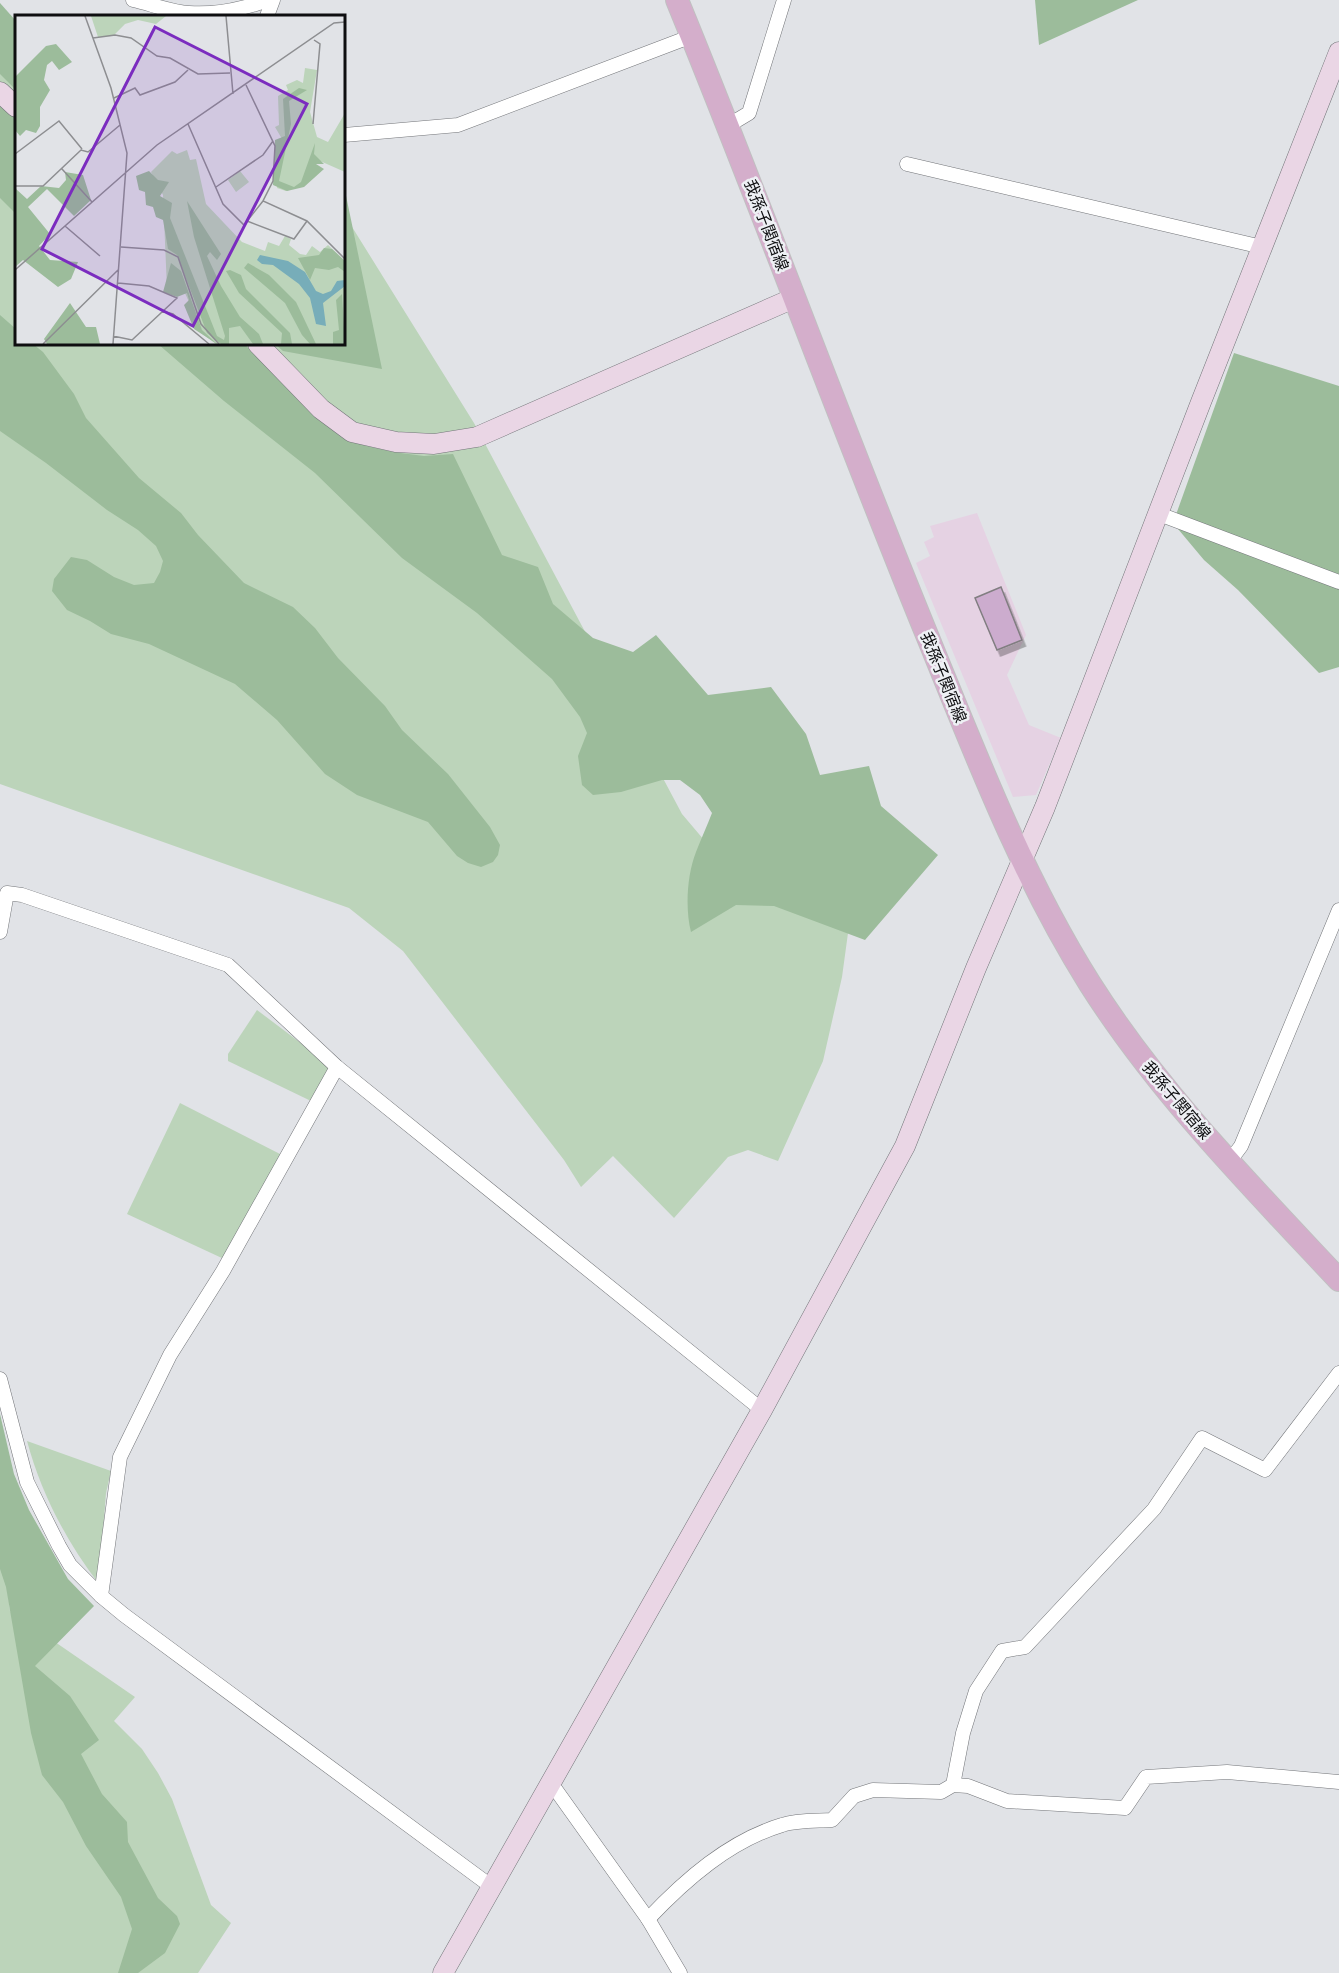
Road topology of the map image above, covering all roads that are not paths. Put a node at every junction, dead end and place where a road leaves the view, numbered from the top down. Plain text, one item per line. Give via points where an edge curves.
1 (134, 0) edge
2 (268, 0) edge
3 (273, 0) edge
4 (677, 0) edge
5 (784, 0) edge
6 (267, 15) edge
7 (692, 36) junction
8 (1339, 52) edge
9 (0, 92) edge
10 (15, 106) edge
11 (729, 125) junction
12 (345, 135) edge
13 (908, 164) dead end
14 (1262, 247) junction
15 (794, 298) junction
16 (259, 345) edge
17 (1159, 514) junction
18 (1339, 582) edge
19 (1022, 861) junction
20 (1339, 910) edge
21 (0, 932) edge
22 (337, 1067) junction
23 (1229, 1162) junction
24 (1339, 1280) edge
25 (1339, 1373) edge
26 (0, 1380) edge
27 (762, 1410) junction
28 (101, 1596) junction
29 (1339, 1782) edge
30 (551, 1783) junction
31 (953, 1785) junction
32 (492, 1887) junction
33 (648, 1919) junction
34 (443, 1973) edge
35 (680, 1973) edge

1 - 2 street via 188,14 222,13
3 - 6 street
4 - 7 main road, 我孫子関宿線
5 - 11 street via 749,113
7 - 11 main road, 我孫子関宿線
7 - 12 street via 458,125
8 - 14 street
9 - 10 street
11 - 15 main road, 我孫子関宿線
13 - 14 street
14 - 17 street
15 - 16 street via 477,437 434,444 396,442 352,432 321,409
15 - 19 main road, 我孫子関宿線 via 905,582
17 - 18 street
17 - 19 street
19 - 23 main road, 我孫子関宿線 via 1054,924 1113,1019
19 - 27 street via 905,1146
20 - 23 street via 1241,1146
21 - 22 street via 8,893 22,895 228,965
22 - 27 street
22 - 28 street via 223,1271 170,1355 120,1457
23 - 24 main road, 我孫子関宿線
25 - 31 street via 1265,1470 1202,1438 1154,1509 1025,1647 1002,1651 976,1690
26 - 28 street via 27,1482 70,1565
27 - 30 street
28 - 32 street
29 - 31 street via 1227,1772 1146,1778 1125,1808 1007,1801 968,1786
30 - 32 street
30 - 33 street
31 - 33 street via 941,1792 873,1790 854,1796 832,1820 783,1824 749,1838 699,1869
32 - 34 street
33 - 35 street

